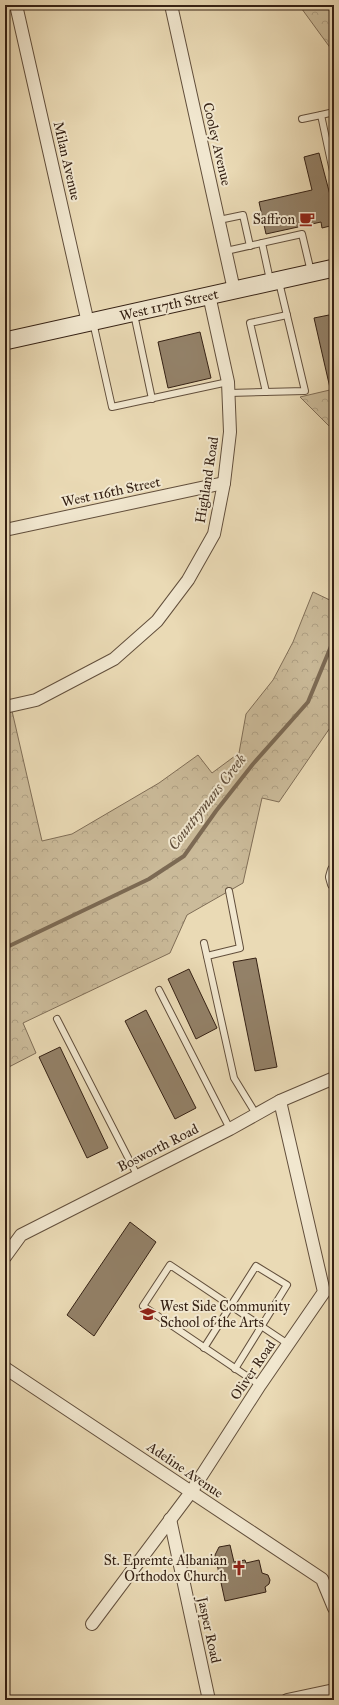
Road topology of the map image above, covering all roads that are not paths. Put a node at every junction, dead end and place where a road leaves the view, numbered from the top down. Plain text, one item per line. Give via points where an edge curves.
1 (16, 5) edge
2 (171, 5) edge
3 (334, 112) edge
4 (320, 115) junction
5 (302, 119) dead end
6 (334, 176) edge
7 (219, 220) junction
8 (262, 243) junction
9 (250, 246) junction
10 (226, 251) junction
11 (334, 268) edge
12 (311, 273) junction
13 (275, 281) junction
14 (234, 290) junction
15 (209, 295) junction
16 (133, 313) junction
17 (287, 315) junction
18 (90, 323) junction
19 (5, 341) edge
20 (228, 388) junction
21 (266, 392) junction
22 (152, 399) junction
23 (224, 483) junction
24 (5, 530) edge
25 (5, 707) edge
26 (334, 870) edge
27 (334, 884) edge
28 (229, 891) dead end
29 (204, 943) dead end
30 (207, 956) junction
31 (159, 990) dead end
32 (57, 1019) dead end
33 (334, 1078) edge
34 (280, 1102) junction
35 (256, 1114) junction
36 (230, 1129) junction
37 (137, 1175) junction
38 (5, 1257) edge
39 (231, 1306) junction
40 (262, 1327) junction
41 (288, 1344) junction
42 (204, 1348) junction
43 (5, 1368) edge
44 (235, 1369) junction
45 (260, 1385) junction
46 (191, 1492) junction
47 (170, 1519) junction
48 (334, 1608) edge
49 (92, 1624) dead end
50 (334, 1690) edge
51 (210, 1700) edge
52 (287, 1700) edge

1 - 18 street, Milan Avenue
2 - 7 street, Cooley Avenue
3 - 4 lane
4 - 5 lane
4 - 6 lane
7 - 9 lane via 243,215
7 - 10 street, Cooley Avenue
8 - 9 lane
8 - 12 lane via 302,234
8 - 13 lane
9 - 10 lane
10 - 14 street, Cooley Avenue
11 - 12 main road, West 117th Street
12 - 13 main road, West 117th Street
13 - 14 main road, West 117th Street
13 - 17 lane
14 - 15 main road, West 117th Street
15 - 16 main road, West 117th Street
15 - 20 street, Highland Road
16 - 18 main road, West 117th Street
16 - 22 lane
17 - 21 lane via 250,323
17 - 21 lane via 304,391
18 - 19 main road, West 117th Street
18 - 22 lane via 112,407
20 - 21 lane
20 - 22 lane
20 - 23 street, Highland Road via 230,432
23 - 24 street, West 116th Street
23 - 25 street, Highland Road via 214,534 188,580 157,621 114,659 36,700
26 - 27 street
28 - 30 lane via 240,948
29 - 30 lane
30 - 35 lane via 234,1078
31 - 36 lane
32 - 37 lane
33 - 34 street, Bosworth Road
34 - 35 street, Bosworth Road
34 - 41 street, Oliver Road via 324,1292
35 - 36 street, Bosworth Road
36 - 37 street, Bosworth Road
37 - 38 street, Bosworth Road via 21,1235
39 - 40 lane
39 - 40 lane via 256,1266 287,1285
39 - 42 lane
39 - 42 lane via 170,1265 142,1306
40 - 41 lane
40 - 44 lane
41 - 45 street, Oliver Road
42 - 44 lane
43 - 46 street, Adeline Avenue
44 - 45 lane
45 - 46 street, Oliver Road
46 - 47 street, Oliver Road
46 - 48 street, Adeline Avenue via 322,1579
47 - 49 street, Oliver Road
47 - 51 street, Jasper Road
50 - 52 street

